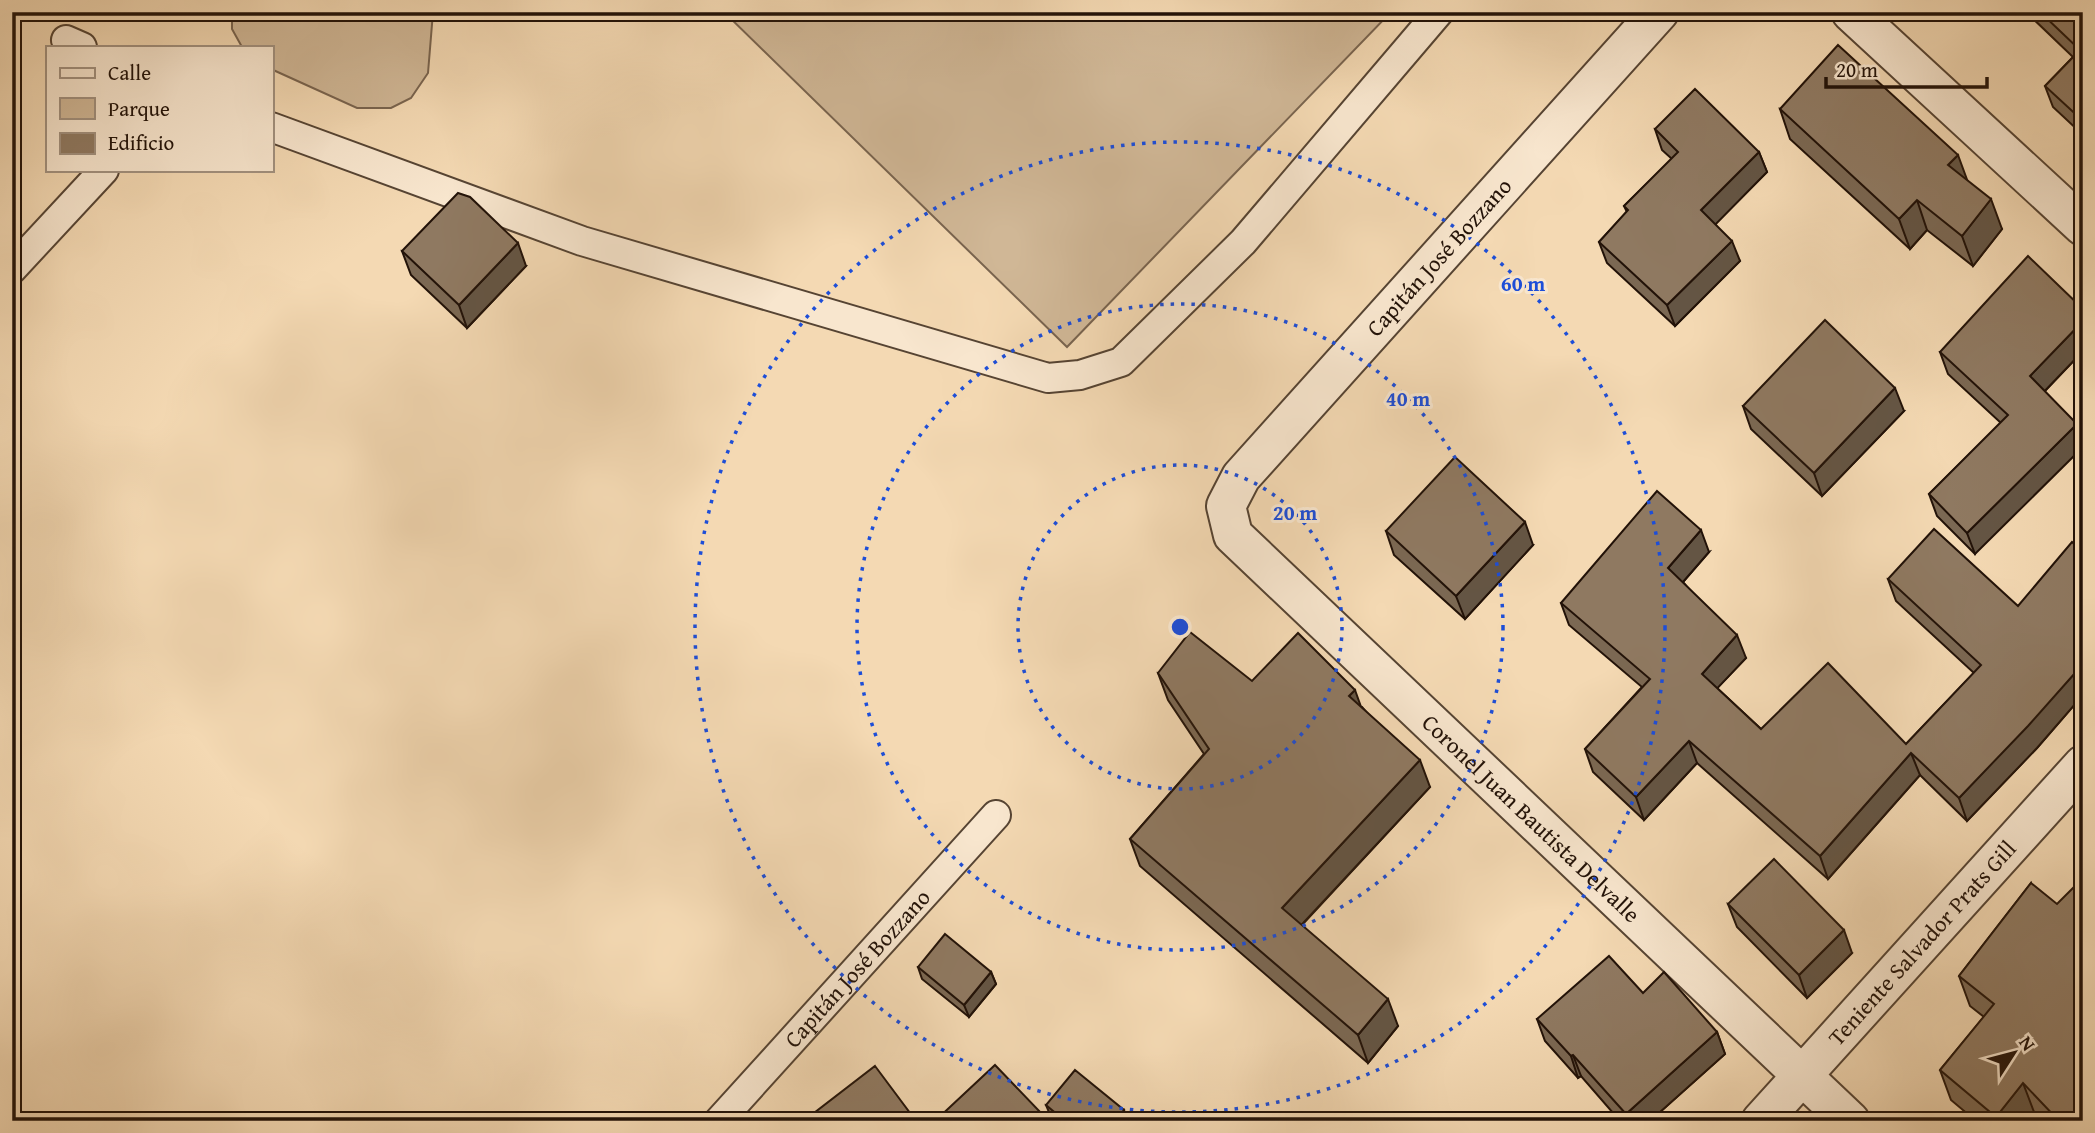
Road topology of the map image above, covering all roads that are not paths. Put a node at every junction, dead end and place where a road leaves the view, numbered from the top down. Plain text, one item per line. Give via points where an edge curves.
1 (1439, 12) edge
2 (1659, 12) edge
3 (1851, 12) edge
4 (273, 128) edge
5 (102, 172) edge
6 (2083, 226) edge
7 (12, 269) edge
8 (1226, 506) joint
9 (2083, 765) edge
10 (996, 815) dead end
11 (1802, 1075) junction
12 (719, 1121) edge
13 (1761, 1121) edge
14 (1850, 1121) edge

1 - 4 lane via 1243,242 1121,362 1080,376 1048,378 582,241
2 - 8 street, Capitán José Bozzano via 1241,477
3 - 6 street
5 - 7 lane
8 - 11 street, Coronel Juan Bautista Delvalle via 1233,535
9 - 11 street, Teniente Salvador Prats Gill
10 - 12 lane, Capitán José Bozzano
11 - 13 street, Teniente Salvador Prats Gill
11 - 14 street, Coronel Juan Bautista Delvalle

